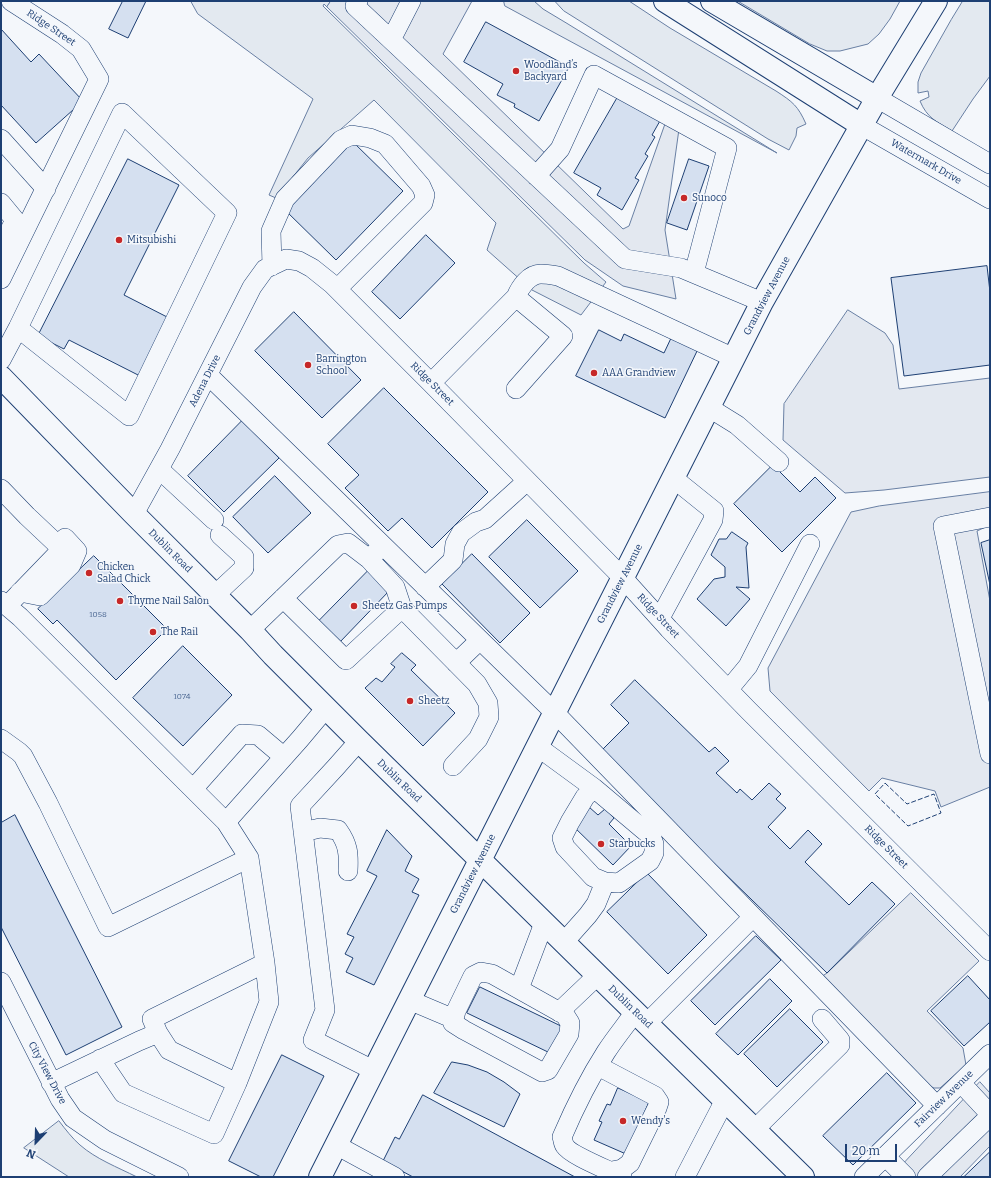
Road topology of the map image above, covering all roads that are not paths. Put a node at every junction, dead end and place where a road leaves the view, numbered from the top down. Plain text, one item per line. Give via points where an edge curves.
1 (11, 1) edge
2 (358, 1) edge
3 (411, 1) edge
4 (665, 1) edge
5 (712, 1) edge
6 (936, 1) edge
7 (391, 40) junction
8 (877, 98) junction
9 (861, 125) junction
10 (1, 139) edge
11 (990, 164) edge
12 (536, 176) junction
13 (46, 189) junction
14 (990, 199) edge
15 (1, 203) edge
16 (21, 223) junction
17 (1, 248) edge
18 (279, 263) junction
19 (694, 273) junction
20 (1, 279) edge
21 (337, 289) junction
22 (516, 297) junction
23 (762, 302) junction
24 (18, 328) junction
25 (734, 358) junction
26 (1, 360) edge
27 (208, 375) junction
28 (1, 377) edge
29 (431, 383) junction
30 (516, 389) dead end
31 (11, 396) edge
32 (708, 407) junction
33 (779, 462) dead end
34 (159, 469) junction
35 (673, 478) junction
36 (1, 479) edge
37 (527, 481) junction
38 (1, 489) edge
39 (134, 514) junction
40 (990, 517) edge
41 (810, 544) dead end
42 (383, 546) junction
43 (369, 559) junction
44 (623, 578) junction
45 (425, 587) junction
46 (215, 595) junction
47 (283, 598) junction
48 (9, 599) edge
49 (402, 608) junction
50 (660, 618) junction
51 (250, 630) junction
52 (480, 640) junction
53 (456, 663) junction
54 (729, 689) junction
55 (326, 708) junction
56 (555, 713) junction
57 (1, 739) edge
58 (359, 741) junction
59 (538, 747) junction
60 (990, 754) edge
61 (284, 757) junction
62 (453, 766) dead end
63 (594, 788) junction
64 (193, 789) junction
65 (226, 822) junction
66 (303, 832) junction
67 (249, 858) junction
68 (480, 861) junction
69 (348, 871) dead end
70 (605, 882) junction
71 (753, 917) junction
72 (544, 923) junction
73 (564, 942) junction
74 (990, 951) edge
75 (265, 964) junction
76 (598, 975) junction
77 (1, 982) edge
78 (519, 989) junction
79 (409, 1000) junction
80 (559, 1012) junction
81 (641, 1018) junction
82 (454, 1019) junction
83 (822, 1019) dead end
84 (158, 1033) junction
85 (990, 1054) edge
86 (100, 1059) junction
87 (598, 1066) junction
88 (373, 1070) junction
89 (51, 1083) junction
90 (236, 1083) junction
91 (961, 1083) junction
92 (725, 1100) junction
93 (937, 1106) junction
94 (990, 1115) edge
95 (755, 1129) junction
96 (336, 1145) junction
97 (886, 1156) junction
98 (617, 1174) edge
99 (179, 1177) edge
100 (320, 1177) edge
101 (396, 1177) edge
102 (685, 1177) edge
103 (803, 1177) edge
104 (864, 1177) edge
105 (906, 1177) edge
106 (927, 1177) edge

1 - 13 street, Ridge Street via 81,49 99,79
2 - 7 street via 355,6
3 - 7 street
4 - 9 main road
5 - 8 main road
6 - 8 main road, Grandview Avenue
7 - 12 street
8 - 9 main road, Grandview Avenue
8 - 11 street
9 - 14 street, Watermark Drive
9 - 23 main road, Grandview Avenue
10 - 13 street
12 - 19 street via 625,259 681,268
12 - 19 street via 560,149 594,75 727,148
13 - 16 street
15 - 16 street
16 - 17 street
16 - 20 street
18 - 21 street, Ridge Street via 300,261
18 - 21 street via 271,231 285,199 341,140 352,135 385,144 421,186 425,194 423,203
18 - 27 street, Adena Drive via 265,269 252,287
19 - 23 street
21 - 29 street, Ridge Street
22 - 25 street via 529,278 539,274 558,276
22 - 29 street
22 - 30 street via 563,336
23 - 25 main road, Grandview Avenue
24 - 24 street via 77,206 122,113 227,213 129,416
24 - 26 street
25 - 32 main road, Grandview Avenue
27 - 34 street, Adena Drive
27 - 42 street
28 - 31 main road, Dublin Road
29 - 37 street, Ridge Street
31 - 39 main road, Dublin Road
32 - 33 street via 737,425
32 - 35 main road, Grandview Avenue
34 - 39 street, Adena Drive
34 - 46 street via 244,557 244,568
35 - 44 main road, Grandview Avenue
35 - 50 street via 714,511 713,520
36 - 48 street via 5,478 76,551 71,565 40,596
37 - 44 street, Ridge Street
37 - 45 street via 486,519 476,522 461,533 455,544 453,560
38 - 48 street via 62,549
39 - 46 main road, Dublin Road
40 - 60 street via 943,526
41 - 54 street via 748,666
42 - 43 street
42 - 45 street
43 - 47 street via 348,543 338,545
43 - 49 street via 395,587
44 - 50 street, Ridge Street
44 - 56 main road, Grandview Avenue
45 - 52 street
46 - 51 main road, Dublin Road
47 - 49 street via 346,660
47 - 51 street
48 - 64 street
49 - 53 street
50 - 54 street, Ridge Street
51 - 55 main road, Dublin Road
52 - 53 street
52 - 56 street
53 - 62 street via 477,684 488,703 489,717 478,739
54 - 74 street, Ridge Street
55 - 58 main road, Dublin Road
55 - 61 street
56 - 59 main road, Grandview Avenue
56 - 71 street
57 - 67 street via 23,756 108,927
58 - 66 street via 300,806
58 - 68 main road, Dublin Road
59 - 63 street
59 - 68 main road, Grandview Avenue
61 - 64 street via 258,735 242,734
61 - 65 street
63 - 70 street via 562,838 565,847 593,877
63 - 70 street via 651,836 654,844 654,853 650,861 619,883
64 - 65 street
65 - 67 street
66 - 69 street via 320,828 338,830 345,840 349,856
66 - 88 street via 325,1010 313,1040
67 - 75 street
68 - 72 main road, Dublin Road
68 - 79 main road, Grandview Avenue
70 - 73 street via 592,910
71 - 81 street
71 - 93 street
72 - 73 main road, Dublin Road
72 - 78 street
73 - 76 main road, Dublin Road
75 - 84 street via 152,1019
75 - 90 street via 269,1002
76 - 80 street
76 - 81 main road, Dublin Road
77 - 89 street, City View Drive
78 - 80 street
78 - 82 street via 492,974 481,972 473,976
79 - 82 street
79 - 88 main road, Grandview Avenue
80 - 82 street via 565,1015 570,1023 569,1034 548,1070 542,1072 464,1030 453,1023
81 - 87 street via 606,1051
81 - 92 main road, Dublin Road
83 - 95 street via 840,1040 840,1045
84 - 86 street
84 - 90 street via 169,1050
85 - 91 street, Fairview Avenue
86 - 89 street
86 - 90 street via 123,1093 214,1134
87 - 98 street via 562,1137 565,1146 571,1152
87 - 98 street via 655,1096 658,1102 630,1163
88 - 96 main road, Grandview Avenue
89 - 99 street, City View Drive via 73,1118 105,1140
91 - 93 street, Fairview Avenue
91 - 94 street
92 - 95 main road, Dublin Road
92 - 102 street
93 - 97 street, Fairview Avenue
94 - 106 street
95 - 103 main road, Dublin Road
96 - 100 main road, Grandview Avenue
96 - 101 street
97 - 104 street, Fairview Avenue
97 - 105 street

